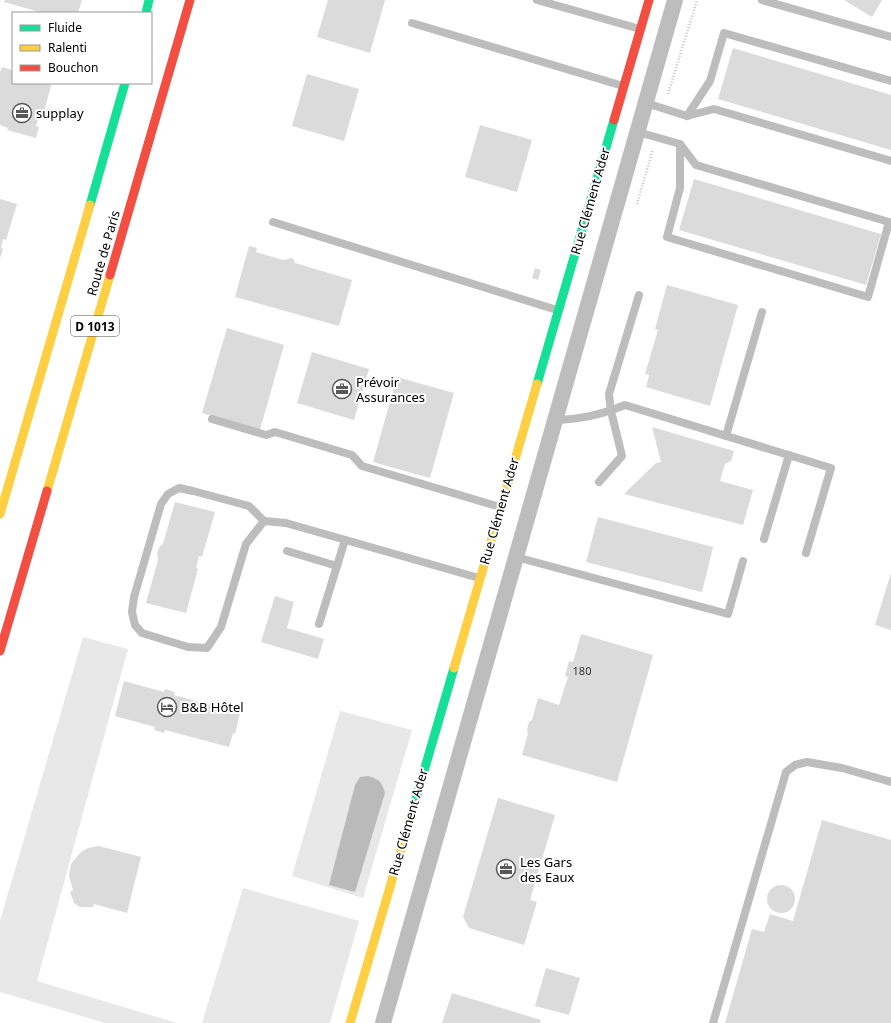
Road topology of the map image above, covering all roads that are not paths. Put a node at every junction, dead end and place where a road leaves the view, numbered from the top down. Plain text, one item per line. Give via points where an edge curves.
1 (149, 0) edge
2 (190, 0) edge
3 (537, 0) edge
4 (649, 0) edge
5 (675, 0) edge
6 (762, 0) edge
7 (146, 12) edge
8 (412, 23) dead end
9 (640, 29) junction
10 (891, 37) edge
11 (891, 81) edge
12 (125, 84) edge
13 (624, 86) junction
14 (646, 103) junction
15 (687, 116) junction
16 (638, 132) junction
17 (680, 144) junction
18 (891, 161) edge
19 (273, 222) dead end
20 (639, 295) dead end
21 (558, 311) junction
22 (762, 312) dead end
23 (611, 411) junction
24 (212, 419) dead end
25 (555, 420) junction
26 (726, 436) junction
27 (789, 455) junction
28 (599, 482) dead end
29 (501, 507) junction
30 (0, 514) edge
31 (264, 521) junction
32 (764, 539) dead end
33 (345, 540) junction
34 (287, 551) dead end
35 (806, 553) dead end
36 (516, 557) junction
37 (742, 561) dead end
38 (337, 566) junction
39 (480, 578) junction
40 (319, 624) dead end
41 (0, 652) edge
42 (891, 782) edge
43 (350, 1023) edge
44 (383, 1023) edge
45 (713, 1023) edge

1 - 7 main road
2 - 41 main road, Route de Paris / D 1013
3 - 9 lane
4 - 9 main road, Rue Clément Ader
5 - 14 street, Rue Clément Ader
6 - 10 lane
8 - 13 lane
9 - 13 main road, Rue Clément Ader
11 - 15 lane via 724,33 710,81
12 - 30 main road, Route de Paris / D 1013
13 - 21 main road, Rue Clément Ader
14 - 15 lane
14 - 16 street, Rue Clément Ader
15 - 18 lane via 714,109
16 - 17 lane
16 - 25 street, Rue Clément Ader
17 - 17 lane via 696,165 889,222 868,297 667,237 680,188
19 - 21 lane
20 - 23 lane via 609,394
21 - 29 main road, Rue Clément Ader
22 - 26 lane
23 - 25 lane via 576,419
23 - 26 lane via 625,405
23 - 28 lane via 622,456
24 - 29 lane via 266,435 275,432 352,455 362,466
25 - 36 street, Rue Clément Ader
26 - 27 lane
27 - 32 lane
27 - 35 lane via 831,468
29 - 39 main road, Rue Clément Ader
31 - 31 lane via 249,506 193,490 179,488 168,494 161,504 134,597 132,612 135,625 142,633 188,647 207,648 221,628 246,544
31 - 33 lane via 286,523
33 - 38 lane
33 - 39 lane
34 - 38 lane
36 - 37 lane via 728,614
36 - 44 street, Rue Clément Ader
38 - 40 lane
39 - 43 main road, Rue Clément Ader
42 - 45 lane via 842,768 807,762 786,772

